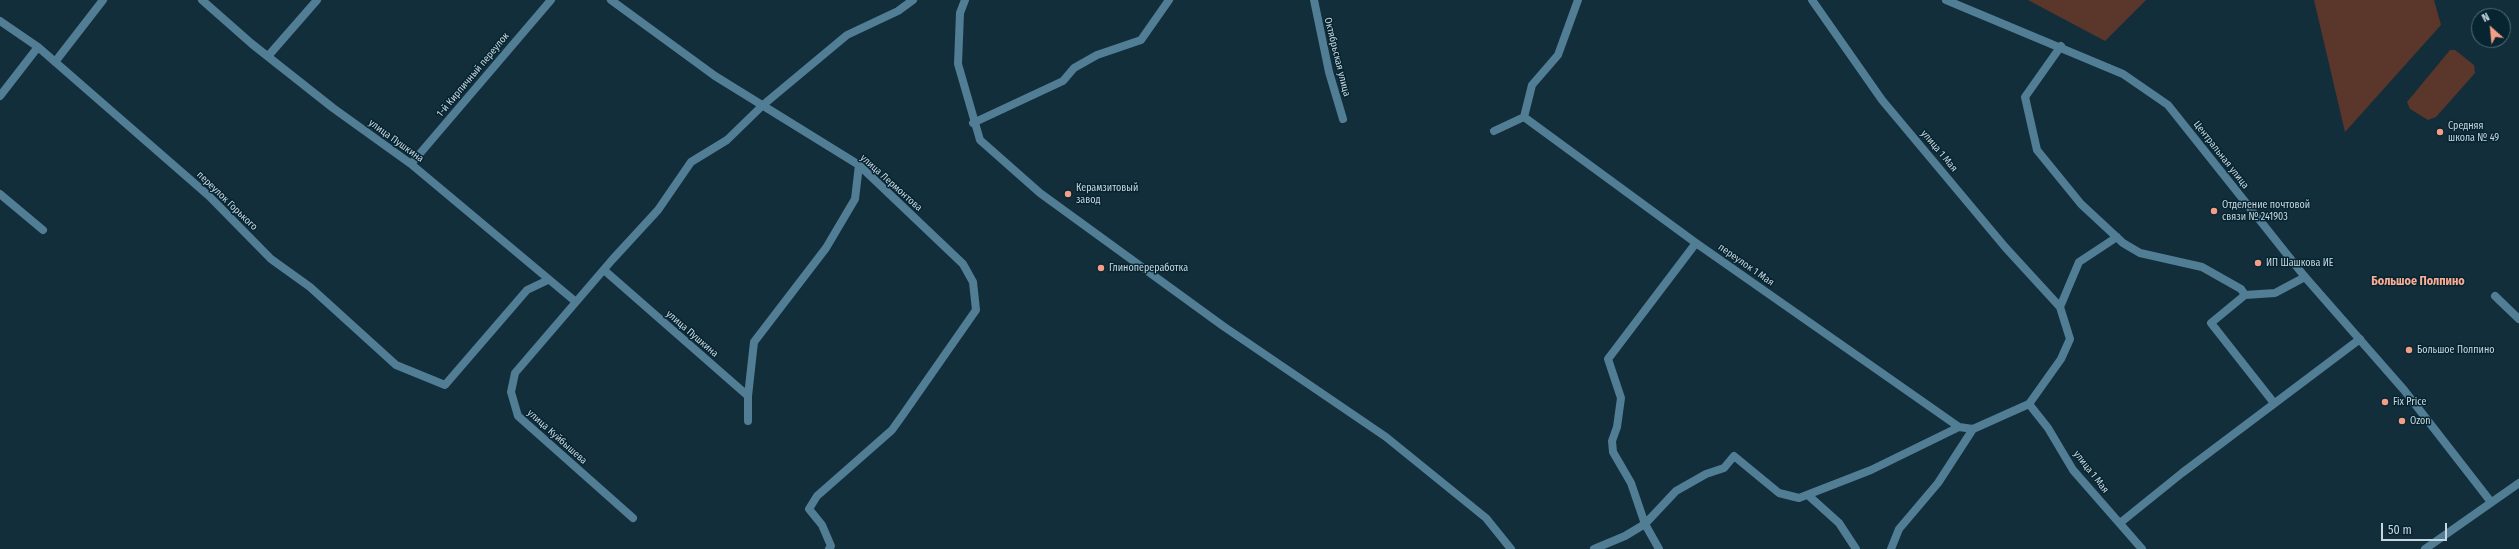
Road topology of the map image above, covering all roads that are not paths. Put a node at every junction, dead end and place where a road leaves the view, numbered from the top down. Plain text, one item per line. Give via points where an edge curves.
1 (103, 0) edge
2 (202, 0) edge
3 (317, 0) edge
4 (551, 0) edge
5 (611, 0) edge
6 (913, 0) edge
7 (965, 0) edge
8 (1169, 0) edge
9 (1314, 0) edge
10 (1578, 0) edge
11 (1812, 0) edge
12 (1946, 0) edge
13 (0, 21) edge
14 (2061, 46) junction
15 (38, 47) junction
16 (269, 55) junction
17 (55, 62) junction
18 (0, 96) edge
19 (763, 105) junction
20 (1524, 117) junction
21 (1343, 119) dead end
22 (973, 123) junction
23 (1494, 131) dead end
24 (411, 164) junction
25 (859, 165) junction
26 (0, 194) edge
27 (43, 230) dead end
28 (2117, 237) junction
29 (1696, 243) junction
30 (604, 270) junction
31 (2305, 277) junction
32 (548, 280) junction
33 (2244, 295) junction
34 (2494, 296) dead end
35 (576, 302) junction
36 (2060, 307) junction
37 (2519, 319) edge
38 (2360, 339) junction
39 (748, 396) junction
40 (2029, 404) junction
41 (2274, 404) junction
42 (748, 421) dead end
43 (1959, 427) junction
44 (1974, 429) junction
45 (2519, 483) edge
46 (1809, 496) junction
47 (2491, 502) junction
48 (633, 518) dead end
49 (2120, 523) junction
50 (1645, 524) junction
51 (829, 549) edge
52 (1511, 549) edge
53 (1594, 549) edge
54 (1659, 549) edge
55 (1856, 549) edge
56 (1891, 549) edge
57 (2142, 549) edge
58 (2425, 549) edge

1 - 17 street
2 - 16 street, улица Пушкина via 252,44
3 - 16 street
4 - 24 street, 1-й Кирпичный переулок
5 - 19 street, улица Лермонтова via 715,76
6 - 19 street, улица Куйбышева via 904,8 847,35
7 - 22 street via 960,13 958,64
8 - 22 street via 1141,40 1098,55 1074,68 1063,81
9 - 21 street, Октябрьская улица via 1329,72
10 - 20 street via 1558,55 1532,85
11 - 36 street, улица 1 Мая via 1882,100 2005,247
12 - 14 street, Центральная улица
13 - 15 street, переулок Горького
14 - 28 street via 2025,97 2037,150 2081,204
14 - 31 street, Центральная улица via 2123,74 2168,105
15 - 17 street, переулок Горького
15 - 18 street
16 - 24 street, улица Пушкина via 333,108
17 - 32 street, переулок Горького via 209,196 271,259 310,287 396,365 445,385 527,290
19 - 25 street, улица Лермонтова
19 - 30 street, улица Куйбышева via 727,140 690,162 658,210
20 - 23 street
20 - 29 street, переулок 1 Мая
22 - 52 street via 980,140 1040,193 1223,326 1386,437 1486,518
24 - 32 street, улица Пушкина
25 - 39 street via 855,199 826,248 754,342
25 - 51 street, улица Лермонтова via 963,264 973,282 977,301 976,310 892,430 817,496 809,509 822,525 831,546
26 - 27 street
28 - 33 street via 2140,253 2202,267 2241,288
28 - 36 street via 2079,262
29 - 43 street, переулок 1 Мая
29 - 50 street via 1608,359 1621,398 1617,427 1612,441 1614,452 1631,483
30 - 35 street, улица Куйбышева
30 - 39 street, улица Пушкина
31 - 33 street via 2275,293
31 - 38 street, Центральная улица
32 - 35 street, улица Пушкина
33 - 41 street via 2211,322
34 - 37 street
35 - 48 street, улица Куйбышева via 515,373 511,392 518,416
36 - 40 street via 2070,339 2061,359
38 - 41 street
38 - 47 street, Центральная улица via 2404,390
39 - 42 street
40 - 44 street
40 - 49 street, улица 1 Мая via 2048,428 2073,470
41 - 49 street
43 - 44 street
43 - 46 street via 1871,470 1839,481
44 - 56 street via 1938,483 1899,529
45 - 47 street
46 - 50 street via 1791,498 1769,486 1734,456 1724,468 1706,474 1676,491
46 - 55 street via 1839,523
47 - 58 street
49 - 57 street, улица 1 Мая
50 - 53 street
50 - 54 street

